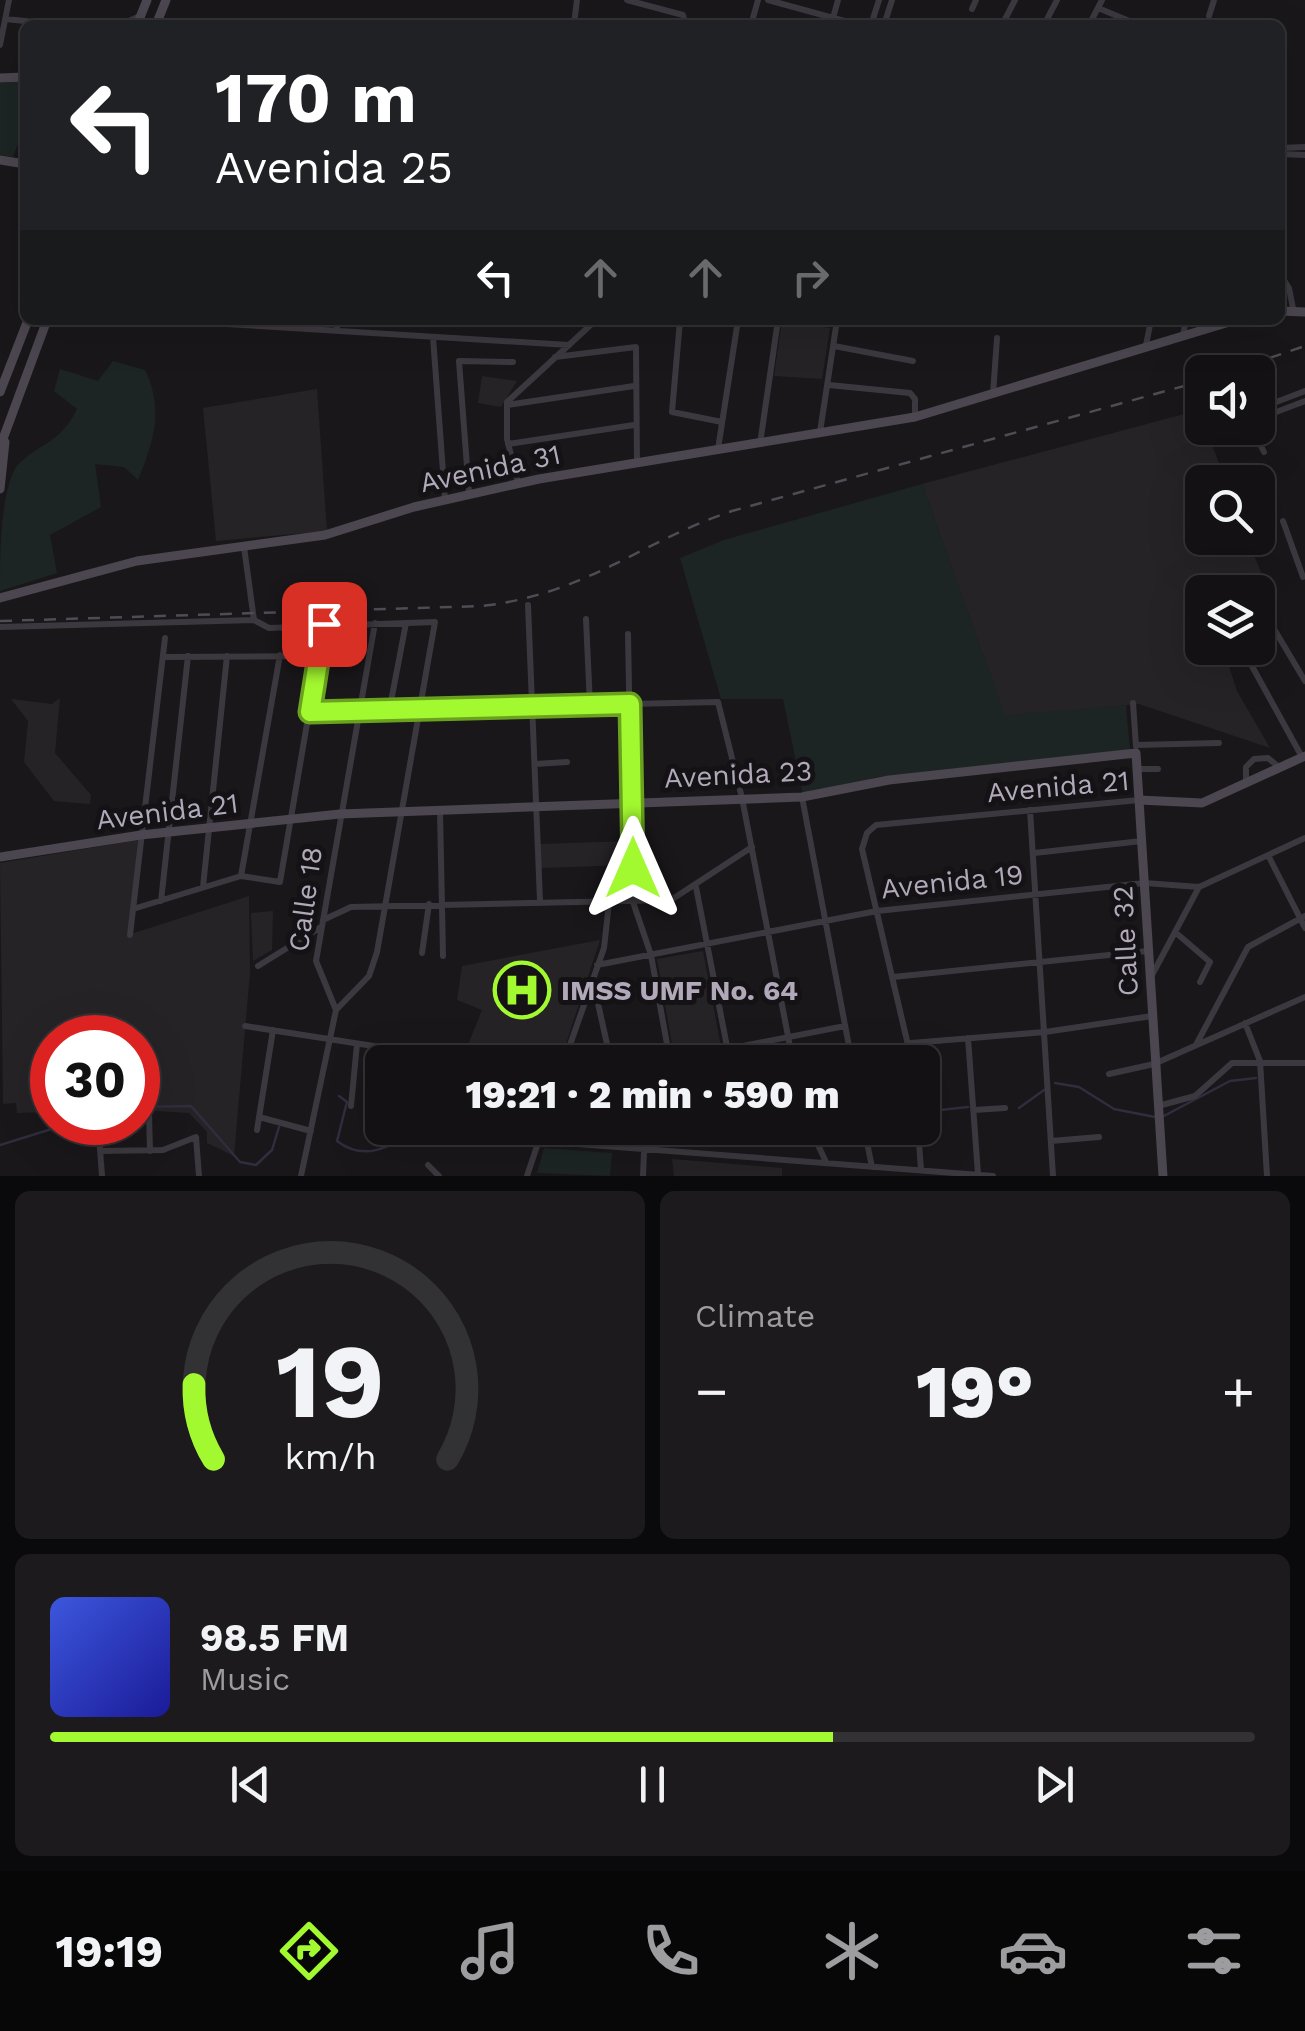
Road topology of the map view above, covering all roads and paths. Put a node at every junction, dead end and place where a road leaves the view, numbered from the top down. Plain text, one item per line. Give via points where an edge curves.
1 (8, 0) edge
2 (147, 0) edge
3 (627, 0) edge
4 (768, 0) edge
5 (838, 0) edge
6 (976, 0) edge
7 (1214, 0) edge
8 (798, 4) edge
9 (1100, 4) edge
10 (972, 8) dead end
11 (1209, 16) dead end
12 (833, 18) junction
13 (6, 19) junction
14 (20, 20) edge
15 (139, 20) edge
16 (683, 20) edge
17 (840, 20) edge
18 (1129, 20) edge
19 (0, 45) edge
20 (1285, 282) edge
21 (1300, 313) edge
22 (26, 325) edge
23 (45, 325) edge
24 (242, 325) edge
25 (337, 325) edge
26 (590, 325) edge
27 (680, 325) edge
28 (737, 325) edge
29 (777, 325) edge
30 (837, 325) edge
31 (1150, 325) edge
32 (1185, 325) edge
33 (1218, 325) edge
34 (336, 331) junction
35 (1183, 335) junction
36 (433, 337) junction
37 (998, 338) dead end
38 (569, 344) junction
39 (1146, 345) junction
40 (834, 346) junction
41 (556, 357) junction
42 (913, 361) dead end
43 (513, 362) dead end
44 (828, 385) junction
45 (634, 386) junction
46 (1305, 391) edge
47 (0, 392) edge
48 (993, 394) junction
49 (1305, 401) edge
50 (1275, 403) edge
51 (506, 405) junction
52 (1275, 412) edge
53 (914, 417) junction
54 (722, 422) junction
55 (634, 424) junction
56 (6, 433) junction
57 (820, 434) junction
58 (508, 444) junction
59 (760, 445) junction
60 (1260, 445) edge
61 (0, 447) edge
62 (718, 450) junction
63 (1264, 452) dead end
64 (637, 464) junction
65 (518, 483) junction
66 (0, 489) edge
67 (468, 494) junction
68 (445, 499) junction
69 (1284, 521) dead end
70 (1305, 546) edge
71 (244, 547) junction
72 (1294, 550) junction
73 (1303, 577) edge
74 (0, 598) edge
75 (528, 605) dead end
76 (586, 618) dead end
77 (254, 620) junction
78 (406, 623) junction
79 (324, 624) junction
80 (374, 624) junction
81 (0, 627) edge
82 (1275, 631) edge
83 (628, 634) dead end
84 (165, 638) dead end
85 (188, 656) junction
86 (228, 656) junction
87 (280, 656) junction
88 (318, 656) junction
89 (164, 657) junction
90 (1252, 665) edge
91 (1305, 681) edge
92 (1133, 703) dead end
93 (630, 704) junction
94 (590, 705) junction
95 (534, 708) junction
96 (420, 710) junction
97 (310, 712) junction
98 (359, 712) junction
99 (389, 712) junction
100 (1218, 744) dead end
101 (1136, 749) junction
102 (1303, 757) edge
103 (567, 762) dead end
104 (535, 764) junction
105 (1280, 768) junction
106 (1158, 769) dead end
107 (1137, 770) junction
108 (1246, 784) junction
109 (802, 797) junction
110 (742, 798) junction
111 (1138, 800) junction
112 (633, 801) junction
113 (536, 805) junction
114 (440, 810) junction
115 (1030, 810) junction
116 (402, 813) junction
117 (340, 814) junction
118 (290, 818) junction
119 (250, 823) junction
120 (209, 827) junction
121 (168, 832) junction
122 (141, 835) junction
123 (1305, 838) edge
124 (1142, 841) junction
125 (752, 848) junction
126 (1034, 853) junction
127 (0, 856) edge
128 (1269, 858) junction
129 (242, 876) junction
130 (1145, 883) junction
131 (202, 887) junction
132 (696, 887) junction
133 (1199, 887) junction
134 (1036, 894) junction
135 (161, 901) junction
136 (540, 901) junction
137 (633, 902) junction
138 (609, 903) junction
139 (429, 904) junction
140 (441, 904) junction
141 (387, 906) junction
142 (134, 909) junction
143 (877, 912) junction
144 (826, 918) junction
145 (1303, 918) edge
146 (323, 923) junction
147 (1305, 928) edge
148 (768, 929) junction
149 (1175, 932) junction
150 (130, 934) dead end
151 (708, 943) junction
152 (1148, 951) junction
153 (422, 953) dead end
154 (650, 955) junction
155 (442, 956) dead end
156 (1040, 962) junction
157 (597, 965) junction
158 (258, 966) dead end
159 (894, 977) junction
160 (1150, 978) junction
161 (593, 980) junction
162 (1200, 982) dead end
163 (1305, 998) edge
164 (336, 1010) junction
165 (1152, 1016) junction
166 (1245, 1024) junction
167 (245, 1026) dead end
168 (845, 1026) junction
169 (272, 1030) junction
170 (1045, 1032) junction
171 (788, 1037) junction
172 (968, 1038) junction
173 (330, 1040) junction
174 (911, 1043) joint
175 (357, 1044) junction
176 (365, 1045) edge
177 (570, 1045) edge
178 (607, 1045) edge
179 (663, 1045) edge
180 (727, 1045) edge
181 (754, 1045) edge
182 (790, 1045) edge
183 (849, 1045) edge
184 (1196, 1045) junction
185 (1260, 1062) junction
186 (1305, 1063) edge
187 (1154, 1064) junction
188 (1110, 1074) dead end
189 (351, 1106) dead end
190 (1158, 1106) junction
191 (1005, 1108) dead end
192 (974, 1110) junction
193 (258, 1117) junction
194 (257, 1130) dead end
195 (311, 1131) junction
196 (1099, 1137) dead end
197 (1051, 1141) junction
198 (100, 1145) edge
199 (150, 1145) edge
200 (537, 1145) edge
201 (583, 1145) edge
202 (644, 1145) edge
203 (818, 1145) edge
204 (868, 1145) edge
205 (919, 1145) edge
206 (101, 1151) junction
207 (150, 1151) junction
208 (644, 1152) junction
209 (826, 1164) junction
210 (428, 1165) dead end
211 (872, 1166) junction
212 (921, 1170) junction
213 (978, 1174) edge
214 (102, 1176) edge
215 (199, 1176) edge
216 (301, 1176) edge
217 (439, 1176) edge
218 (527, 1176) edge
219 (643, 1176) edge
220 (993, 1176) edge
221 (1053, 1176) edge
222 (1164, 1176) edge
223 (1267, 1176) edge

1 - 13 street
2 - 15 street
3 - 16 street
4 - 8 street
5 - 12 street
6 - 10 street
7 - 11 street
8 - 12 street
9 - 18 street
12 - 17 street
13 - 14 street
13 - 19 street
20 - 21 street
22 - 47 street
23 - 56 street
24 - 34 street
25 - 34 street
26 - 38 street
27 - 54 street via 672,412
28 - 54 street
29 - 59 street
30 - 40 street
31 - 39 street
32 - 35 street
33 - 35 street, Avenida 31
34 - 36 street
35 - 39 street, Avenida 31
36 - 38 street
36 - 68 street
37 - 48 street
38 - 41 street
39 - 48 street, Avenida 31
40 - 42 street
40 - 44 street
41 - 45 street via 636,347
41 - 51 street
43 - 67 street via 459,361
44 - 53 street via 910,393
44 - 57 street
45 - 51 street
45 - 55 street
46 - 50 street
48 - 53 street, Avenida 31
49 - 52 street
51 - 58 street
53 - 57 street, Avenida 31
54 - 62 street
55 - 58 street
55 - 64 street
56 - 61 street
56 - 66 street
57 - 59 street, Avenida 31
58 - 65 street
59 - 62 street, Avenida 31
60 - 63 street
62 - 64 street, Avenida 31
64 - 65 street, Avenida 31
65 - 67 street, Avenida 31
67 - 68 street, Avenida 31
68 - 71 street, Avenida 31 via 325,535
69 - 72 street
70 - 72 street
71 - 74 street, Avenida 31 via 137,561
71 - 77 street
72 - 73 street
75 - 95 street
76 - 94 street
77 - 79 street via 269,628
77 - 81 street
78 - 80 street
78 - 96 street via 435,622
78 - 99 street
79 - 80 street
79 - 88 street
80 - 98 street, Calle 18
82 - 91 street
83 - 93 street
84 - 89 street
85 - 86 street
85 - 89 street
85 - 121 street
86 - 87 street
86 - 120 street
87 - 88 street
87 - 119 street
88 - 97 street
89 - 122 street
90 - 102 street
92 - 101 street, Calle 32
93 - 94 street
93 - 110 street via 718,702
93 - 112 street
94 - 95 street
95 - 96 street
95 - 104 street
96 - 99 street
96 - 116 street
97 - 98 street
97 - 118 street
98 - 99 street
98 - 117 street, Calle 18
100 - 101 street
101 - 107 street, Calle 32
101 - 109 street, Avenida 23
102 - 105 street, Avenida 21
103 - 104 street
104 - 113 street
105 - 108 street, Avenida 21
105 - 108 street via 1268,758 1254,760 1246,767
106 - 107 street
107 - 111 street, Calle 32
108 - 111 street, Avenida 21 via 1202,803
109 - 110 street, Avenida 23
109 - 144 street
110 - 112 street, Avenida 23
110 - 125 street
111 - 115 street, Avenida 21
111 - 124 street, Calle 32
112 - 113 street, Avenida 23
112 - 137 street
113 - 114 street, Avenida 23
113 - 136 street
114 - 116 street, Avenida 23
114 - 140 street
115 - 126 street
115 - 143 street, Avenida 21 via 876,826 862,850
116 - 117 street, Avenida 23
116 - 141 street
117 - 118 street, Avenida 21
117 - 146 street, Calle 18
118 - 119 street, Avenida 21
118 - 129 street via 278,884
119 - 120 street, Avenida 21
119 - 129 street
120 - 121 street, Avenida 21
120 - 131 street
121 - 122 street, Avenida 21
121 - 135 street
122 - 127 street, Avenida 21
122 - 142 street
123 - 128 street, Avenida 19
124 - 126 street
124 - 130 street, Calle 32
125 - 132 street
125 - 148 street
126 - 134 street
128 - 133 street, Avenida 19
128 - 145 street
129 - 131 street
130 - 133 street, Avenida 19
130 - 134 street, Avenida 19
130 - 152 street, Calle 32
131 - 135 street
132 - 137 street via 670,900
132 - 151 street
133 - 149 street
134 - 143 street, Avenida 19
134 - 156 street
135 - 142 street
136 - 138 street
136 - 140 street
137 - 138 street
137 - 154 street
138 - 157 street
139 - 140 street
139 - 141 street
139 - 153 street
140 - 155 street
141 - 146 street via 351,907
141 - 164 street via 369,976
142 - 150 street
143 - 144 street, Avenida 19
143 - 159 street
144 - 148 street, Avenida 19
144 - 168 street
145 - 147 street
145 - 184 street via 1248,946
146 - 158 street
146 - 164 street, Calle 18 via 317,967
148 - 151 street, Avenida 19
148 - 171 street
149 - 160 street
149 - 162 street via 1210,962
151 - 154 street, Avenida 19
151 - 180 street
152 - 156 street
152 - 160 street, Calle 32
154 - 157 street, Avenida 19
154 - 179 street
156 - 159 street
156 - 170 street
157 - 161 street
159 - 174 street
160 - 165 street, Calle 32
161 - 177 street
161 - 178 street
163 - 166 street
164 - 173 street
165 - 170 street
165 - 187 street, Calle 32
166 - 184 street
166 - 185 street
167 - 169 street
168 - 171 street
168 - 183 street
169 - 173 street
169 - 193 street
170 - 172 street
170 - 197 street
171 - 181 street
171 - 182 street
172 - 174 street
172 - 192 street
173 - 175 street
173 - 195 street
175 - 176 street
175 - 189 street
184 - 187 street
185 - 186 street
185 - 190 street via 1232,1062 1195,1096
185 - 223 street
187 - 188 street
187 - 190 street, Calle 32
190 - 222 street, Calle 32
191 - 192 street
192 - 213 street
193 - 194 street
193 - 195 street
195 - 216 street
196 - 197 street
197 - 221 street
198 - 206 street
199 - 207 street
200 - 218 street
201 - 208 street
202 - 208 street
203 - 209 street
204 - 211 street
205 - 212 street
206 - 207 street
206 - 214 street
207 - 215 street via 196,1138
208 - 209 street
208 - 219 street
209 - 211 street
210 - 217 street
211 - 212 street
212 - 213 street
213 - 220 street

